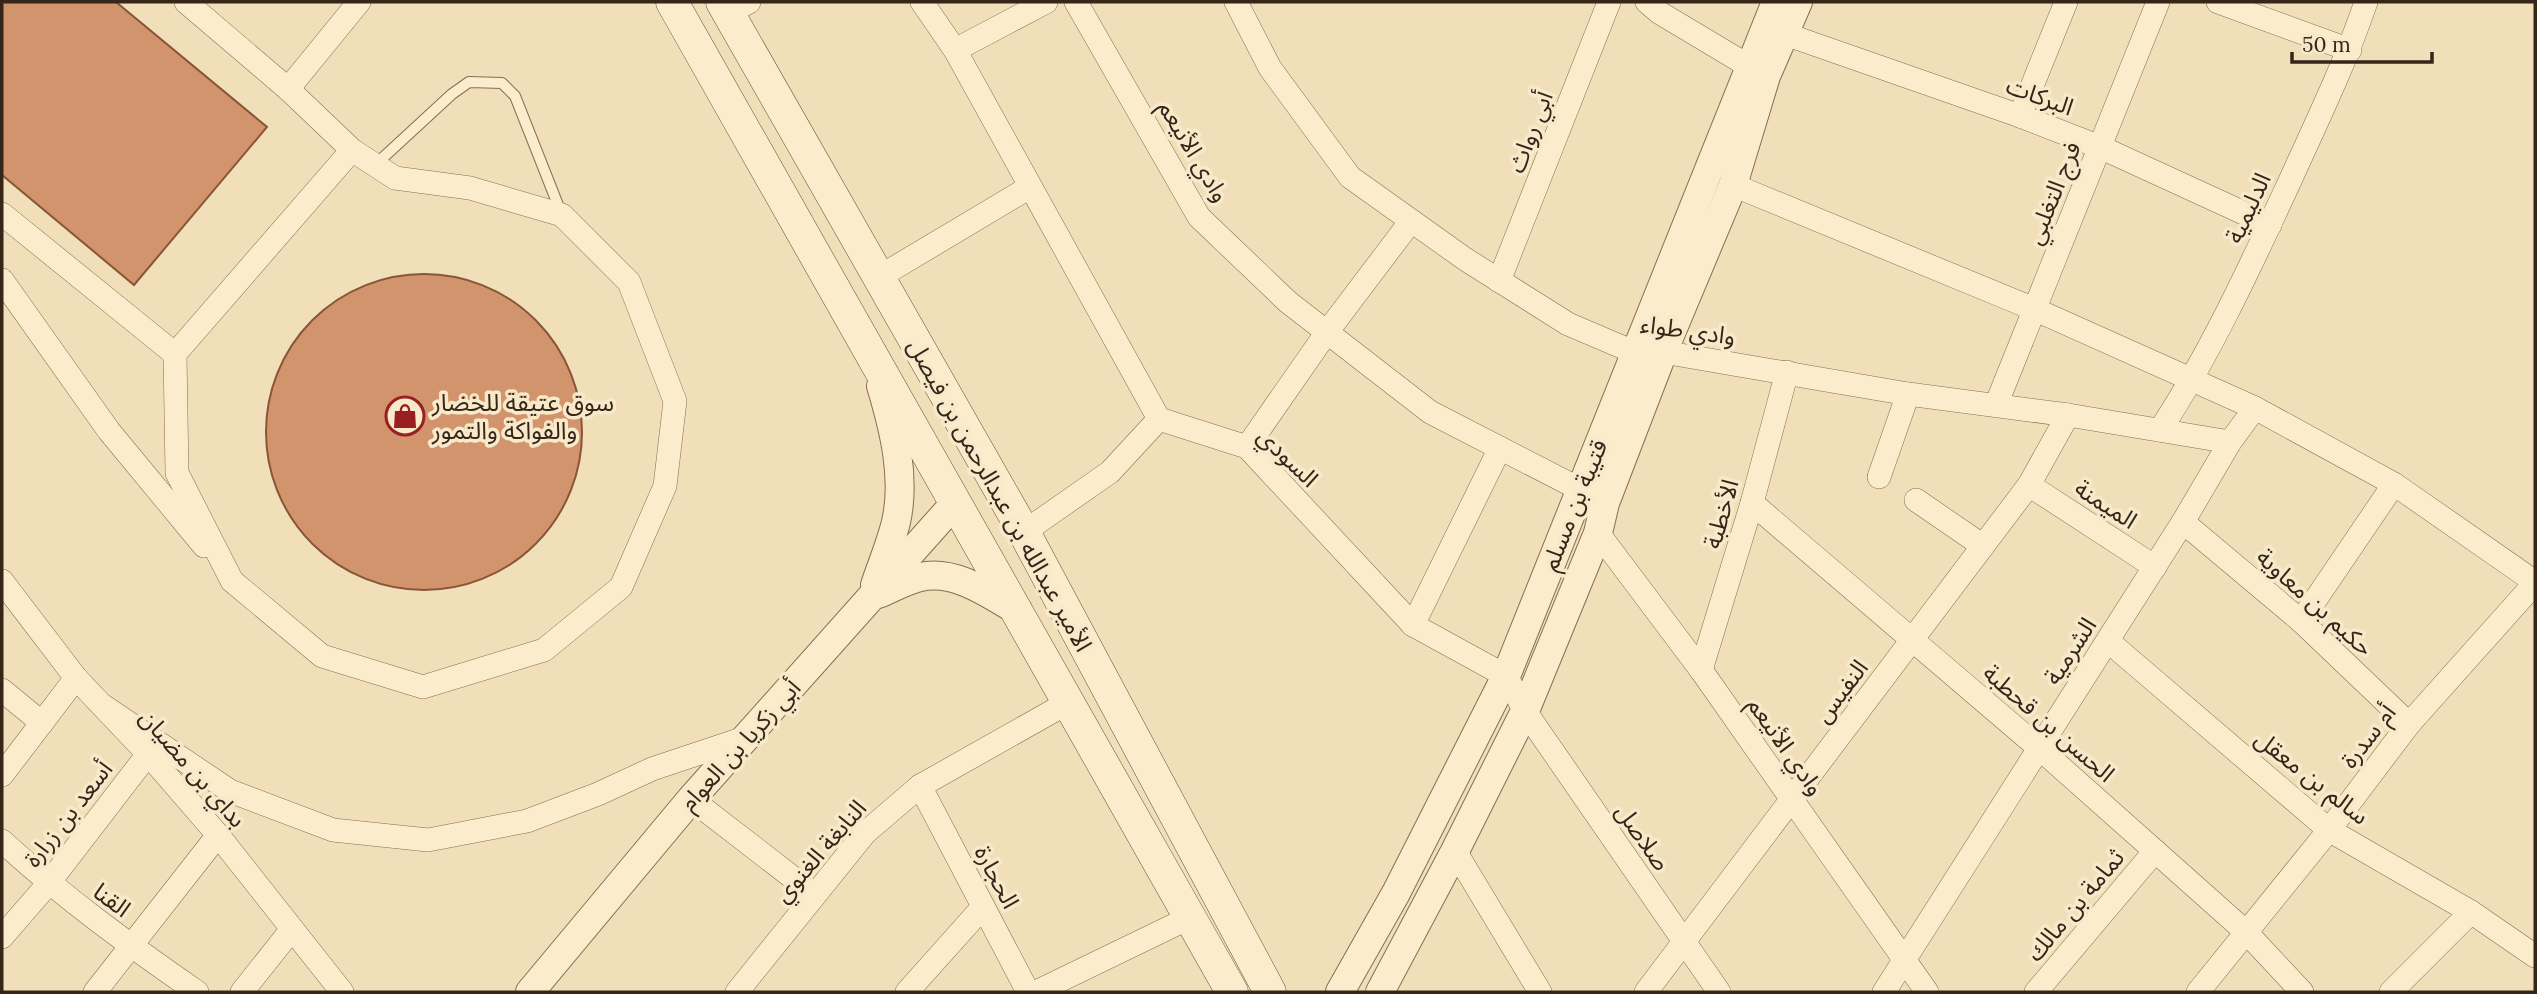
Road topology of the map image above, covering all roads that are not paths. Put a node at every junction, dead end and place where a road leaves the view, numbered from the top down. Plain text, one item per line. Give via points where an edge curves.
1 (186, 2) edge
2 (359, 2) edge
3 (672, 2) edge
4 (922, 2) edge
5 (1046, 2) edge
6 (1076, 2) edge
7 (1236, 2) edge
8 (1609, 2) edge
9 (1647, 2) edge
10 (1776, 2) edge
11 (1798, 2) edge
12 (2066, 2) edge
13 (2158, 2) edge
14 (2218, 2) edge
15 (2366, 2) edge
16 (733, 5) edge
17 (1785, 34) junction
18 (955, 50) junction
19 (2350, 50) junction
20 (1758, 72) junction
21 (288, 89) junction
22 (2020, 116) junction
23 (2100, 147) junction
24 (352, 150) junction
25 (375, 165) junction
26 (1733, 185) junction
27 (1030, 187) junction
28 (2, 214) edge
29 (562, 215) junction
30 (1411, 220) junction
31 (2270, 225) junction
32 (879, 277) junction
33 (2, 280) edge
34 (1499, 281) junction
35 (2034, 309) junction
36 (1327, 332) junction
37 (1650, 352) junction
38 (175, 354) junction
39 (872, 354) junction
40 (1787, 372) junction
41 (2193, 379) junction
42 (1908, 394) junction
43 (1996, 405) junction
44 (2255, 408) junction
45 (2068, 415) junction
46 (1159, 419) junction
47 (2161, 430) junction
48 (2230, 442) junction
49 (1247, 447) junction
50 (1500, 448) junction
51 (1879, 477) dead end
52 (2394, 484) junction
53 (2029, 485) junction
54 (1580, 487) junction
55 (1916, 500) dead end
56 (956, 502) junction
57 (1752, 502) junction
58 (1605, 503) junction
59 (2183, 522) junction
60 (1024, 532) junction
61 (1598, 533) junction
62 (1983, 546) junction
63 (2155, 567) junction
64 (2, 581) edge
65 (232, 581) junction
66 (2535, 583) edge
67 (871, 598) junction
68 (1018, 611) junction
69 (2301, 621) junction
70 (1413, 625) junction
71 (1912, 639) junction
72 (2108, 641) junction
73 (1701, 670) junction
74 (1506, 676) junction
75 (76, 678) junction
76 (2, 690) edge
77 (1069, 702) junction
78 (102, 705) junction
79 (1525, 711) junction
80 (41, 723) junction
81 (2409, 724) junction
82 (745, 738) junction
83 (2039, 748) junction
84 (148, 754) junction
85 (2, 775) edge
86 (920, 786) junction
87 (691, 799) junction
88 (1792, 799) junction
89 (2329, 830) junction
90 (218, 835) junction
91 (2, 841) edge
92 (1455, 851) junction
93 (2155, 851) junction
94 (48, 884) junction
95 (814, 894) junction
96 (983, 907) junction
97 (2471, 912) junction
98 (1191, 917) junction
99 (292, 929) junction
100 (2246, 932) junction
101 (2, 937) edge
102 (1684, 942) junction
103 (129, 946) junction
104 (2535, 956) edge
105 (1904, 960) junction
106 (1024, 989) edge
107 (95, 992) edge
108 (197, 992) edge
109 (243, 992) edge
110 (342, 992) edge
111 (530, 992) edge
112 (737, 992) edge
113 (907, 992) edge
114 (1232, 992) edge
115 (1270, 992) edge
116 (1340, 992) edge
117 (1380, 992) edge
118 (1540, 992) edge
119 (1646, 992) edge
120 (1719, 992) edge
121 (1884, 992) edge
122 (1927, 992) edge
123 (2036, 992) edge
124 (2198, 992) edge
125 (2302, 992) edge
126 (2391, 992) edge

1 - 21 street
2 - 21 street
3 - 39 main road, الأمير عبدالله بن عبدالرحمن بن فيصل
4 - 18 street
5 - 18 street
6 - 36 street, وادي الأنيعم via 1199,217 1288,302
7 - 30 street, وادي طواء via 1270,68 1350,177
8 - 34 street, أبي رواث
9 - 20 street
10 - 20 street, قتيبة بن مسلم
11 - 17 street, قتيبة بن مسلم
12 - 22 street
13 - 23 street, فرج التغلبي
14 - 19 street
15 - 19 street, الدليمية
16 - 32 main road, الأمير عبدالله بن عبدالرحمن بن فيصل
17 - 20 street, قتيبة بن مسلم
17 - 22 street, البركات
18 - 27 street
19 - 31 street, الدليمية
20 - 26 street, قتيبة بن مسلم
20 - 37 street, قتيبة بن مسلم
21 - 24 street
22 - 23 street, البركات
23 - 31 street, البركات
23 - 35 street, فرج التغلبي
24 - 25 street
24 - 38 street
25 - 29 street via 395,178 470,188
25 - 29 lane via 461,87 469,82 502,83 515,96
26 - 35 street
26 - 37 street, قتيبة بن مسلم
27 - 32 street
27 - 46 street
28 - 38 street
29 - 65 street via 629,282 675,401 665,486 621,587 544,650 423,687 322,656
30 - 34 street, وادي طواء
30 - 36 street
31 - 41 street, الدليمية
32 - 60 main road, الأمير عبدالله بن عبدالرحمن بن فيصل
33 - 65 street via 109,431
34 - 37 street, وادي طواء via 1568,324
35 - 41 street
35 - 43 street, فرج التغلبي
36 - 49 street
36 - 50 street, وادي الأنيعم via 1430,412
37 - 40 street, وادي طواء
37 - 54 street, قتيبة بن مسلم
37 - 58 street, قتيبة بن مسلم
38 - 65 street via 177,473
39 - 56 main road, الأمير عبدالله بن عبدالرحمن بن فيصل
39 - 67 street, الأمير عبدالله بن عبدالرحمن بن فيصل via 892,422 899,479 896,521
40 - 42 street, وادي طواء
40 - 57 street, الأخطبة
41 - 44 street
41 - 47 street, الدليمية
42 - 43 street, وادي طواء
42 - 51 street
43 - 45 street, وادي طواء
44 - 48 street, الشرمية
44 - 52 street
45 - 47 street, وادي طواء
45 - 53 street, النفيس
46 - 49 street, السودي
46 - 60 street via 1110,472
47 - 48 street, وادي طواء
48 - 59 street, الشرمية
49 - 70 street, السودي
50 - 54 street, وادي الأنيعم
50 - 70 street
52 - 66 street
52 - 69 street
53 - 62 street, النفيس
53 - 63 street, الميمنة
54 - 58 street, وادي الأنيعم
54 - 74 street, قتيبة بن مسلم
55 - 62 street
56 - 67 street, أبي زكريا بن العوام
56 - 68 main road, الأمير عبدالله بن عبدالرحمن بن فيصل
57 - 71 street, الحسن بن قحطبة
57 - 73 street, الأخطبة
58 - 61 street, قتيبة بن مسلم
59 - 63 street, الشرمية
59 - 69 street, حكيم بن معاوية
60 - 115 main road, الأمير عبدالله بن عبدالرحمن بن فيصل
61 - 73 street, وادي الأنيعم
61 - 79 street, قتيبة بن مسلم
62 - 71 street, النفيس
63 - 72 street, الشرمية
64 - 75 street, بداي بن مضيان
66 - 81 street, أم سدرة
67 - 68 street, الأمير عبدالله بن عبدالرحمن بن فيصل via 920,577 947,577 980,588
67 - 82 street, أبي زكريا بن العوام
68 - 77 main road, الأمير عبدالله بن عبدالرحمن بن فيصل
69 - 81 street, حكيم بن معاوية
70 - 74 street, السودي
71 - 83 street, الحسن بن قحطبة
71 - 88 street, النفيس
72 - 83 street, الشرمية
72 - 89 street, سالم بن معقل
73 - 88 street, وادي الأنيعم
74 - 79 street
74 - 116 street, قتيبة بن مسلم via 1396,893
75 - 78 street, بداي بن مضيان
75 - 80 street
76 - 80 street
77 - 86 street, النابغة الغنوي
77 - 98 main road, الأمير عبدالله بن عبدالرحمن بن فيصل
78 - 82 street via 230,791 333,830 428,840 527,821 652,769
78 - 84 street, بداي بن مضيان
79 - 92 street, قتيبة بن مسلم
79 - 102 street, صلاصل
80 - 85 street
81 - 89 street, أم سدرة
82 - 87 street, أبي زكريا بن العوام
83 - 93 street, الحسن بن قحطبة
83 - 105 street, الشرمية
84 - 90 street, بداي بن مضيان
84 - 94 street, أسعد بن زرارة
86 - 95 street, النابغة الغنوي via 865,833
86 - 96 street, الحجارة
87 - 95 street
87 - 111 street, أبي زكريا بن العوام
88 - 102 street, النفيس
88 - 105 street, وادي الأنيعم
89 - 97 street, سالم بن معقل
89 - 100 street, أم سدرة
90 - 99 street, بداي بن مضيان
90 - 103 street
91 - 94 street, القنا
92 - 117 street, قتيبة بن مسلم
92 - 118 street
93 - 100 street, الحسن بن قحطبة
93 - 123 street, ثمامة بن مالك
94 - 101 street, أسعد بن زرارة
94 - 103 street, القنا
95 - 112 street, النابغة الغنوي
96 - 106 street, الحجارة
96 - 113 street
97 - 104 street, سالم بن معقل
97 - 126 street
98 - 106 street
98 - 114 main road, الأمير عبدالله بن عبدالرحمن بن فيصل
99 - 109 street
99 - 110 street, بداي بن مضيان
100 - 124 street, أم سدرة
100 - 125 street, الحسن بن قحطبة
102 - 119 street, النفيس
102 - 120 street, صلاصل
103 - 107 street
103 - 108 street, القنا
105 - 121 street, الشرمية
105 - 122 street, وادي الأنيعم

